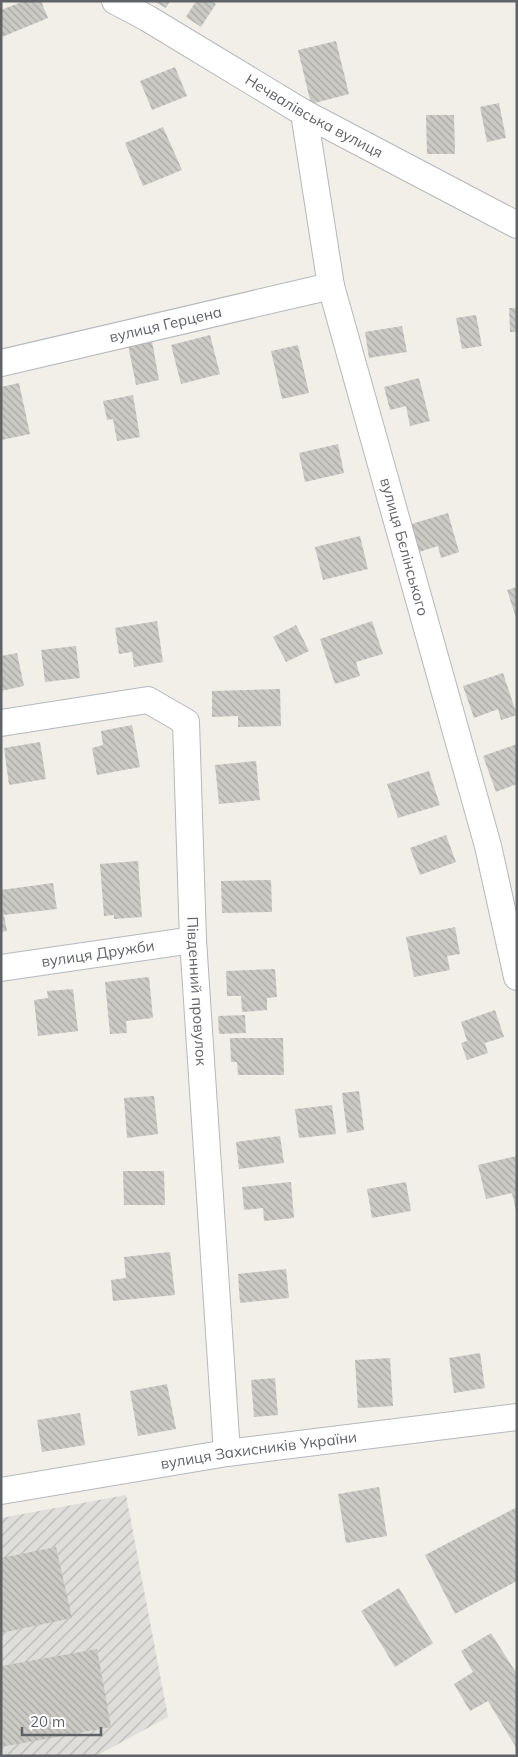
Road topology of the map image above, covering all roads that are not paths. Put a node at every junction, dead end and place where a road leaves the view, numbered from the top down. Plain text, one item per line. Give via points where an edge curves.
1 (115, 1) edge
2 (304, 113) junction
3 (517, 225) edge
4 (330, 286) junction
5 (1, 363) edge
6 (1, 723) edge
7 (193, 940) junction
8 (1, 968) edge
9 (517, 977) edge
10 (517, 1417) edge
11 (227, 1453) junction
12 (1, 1491) edge

1 - 2 street, Нечвалівська вулиця
2 - 3 street, Нечвалівська вулиця
2 - 4 street, вулиця Бєлінського
4 - 5 street, вулиця Герцена
4 - 9 street, вулиця Бєлінського via 488,846
6 - 7 street, Південний провулок via 148,700 186,722
7 - 8 street, вулиця Дружби
7 - 11 street, Південний провулок
10 - 11 street, вулиця Захисників України
11 - 12 street, вулиця Захисників України

